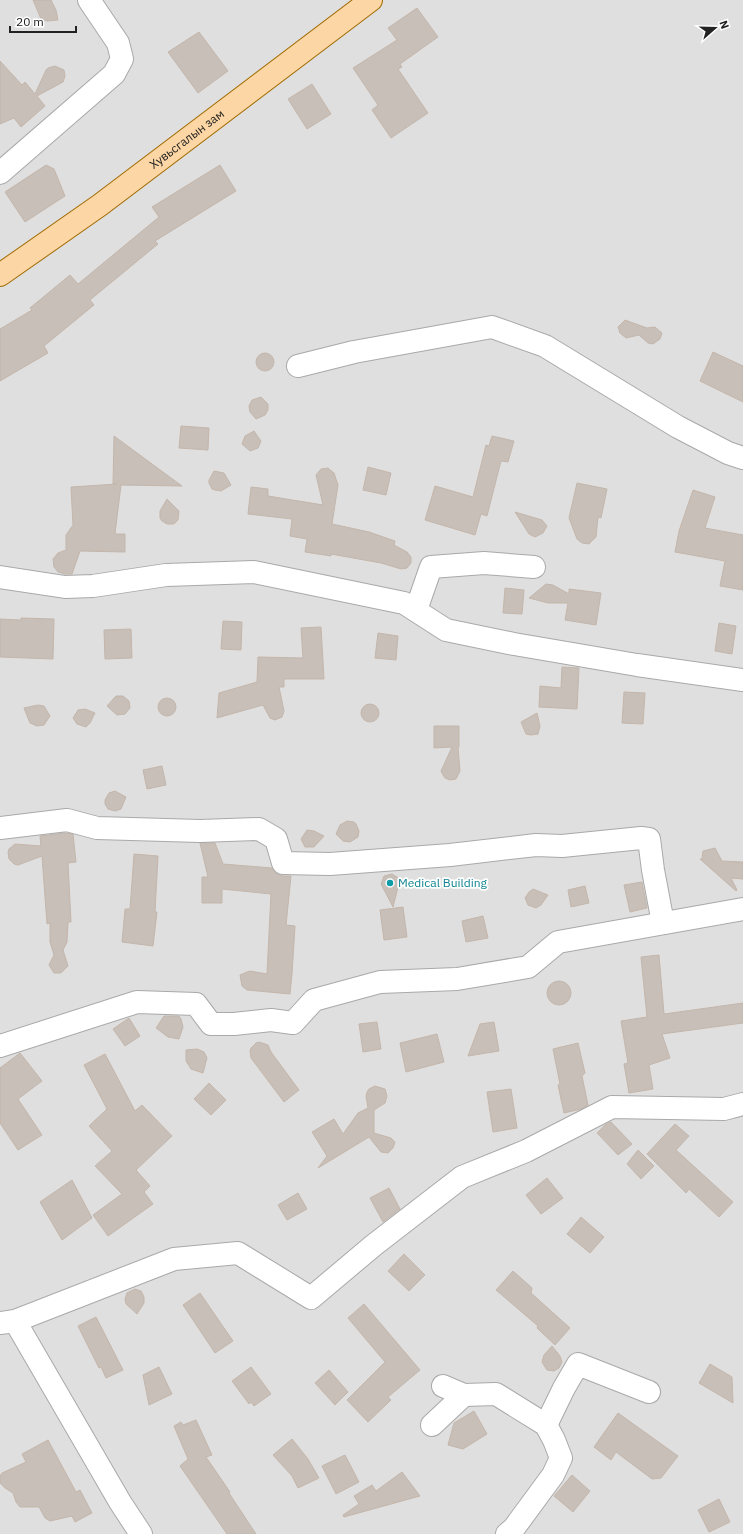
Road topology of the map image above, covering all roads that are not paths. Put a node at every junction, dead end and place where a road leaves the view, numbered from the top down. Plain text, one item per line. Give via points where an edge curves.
1 (89, 0) edge
2 (371, 0) edge
3 (0, 173) edge
4 (0, 275) edge
5 (298, 366) dead end
6 (743, 458) edge
7 (534, 567) dead end
8 (0, 577) edge
9 (416, 610) junction
10 (743, 680) edge
11 (0, 828) edge
12 (743, 909) edge
13 (663, 923) junction
14 (0, 1046) edge
15 (743, 1104) edge
16 (8, 1322) edge
17 (443, 1386) dead end
18 (649, 1392) dead end
19 (464, 1395) junction
20 (432, 1425) dead end
21 (546, 1425) junction
22 (142, 1534) edge
23 (507, 1534) edge

1 - 3 street via 118,43 122,59 114,74
2 - 4 main road, Хувьсгалын зам via 100,205
5 - 6 street via 354,352 492,327 545,346 678,427
7 - 9 street via 484,563 431,567
8 - 9 street via 65,587 93,586 166,575 254,572 404,603
9 - 10 street via 446,630 637,665
11 - 13 street via 67,820 97,828 200,831 259,829 276,839 283,863 293,864 330,864 450,855 536,845 562,846 649,839
12 - 13 street
13 - 14 street via 558,942 528,967 457,979 380,982 314,1000 293,1023 271,1020 210,1024 196,1004 137,1002
15 - 16 street via 724,1109 612,1107 526,1151 462,1177 311,1298 238,1253 174,1259
16 - 22 street
17 - 19 street
18 - 21 street via 578,1364
19 - 20 street
19 - 21 street via 496,1394
21 - 23 street via 561,1458 553,1475

